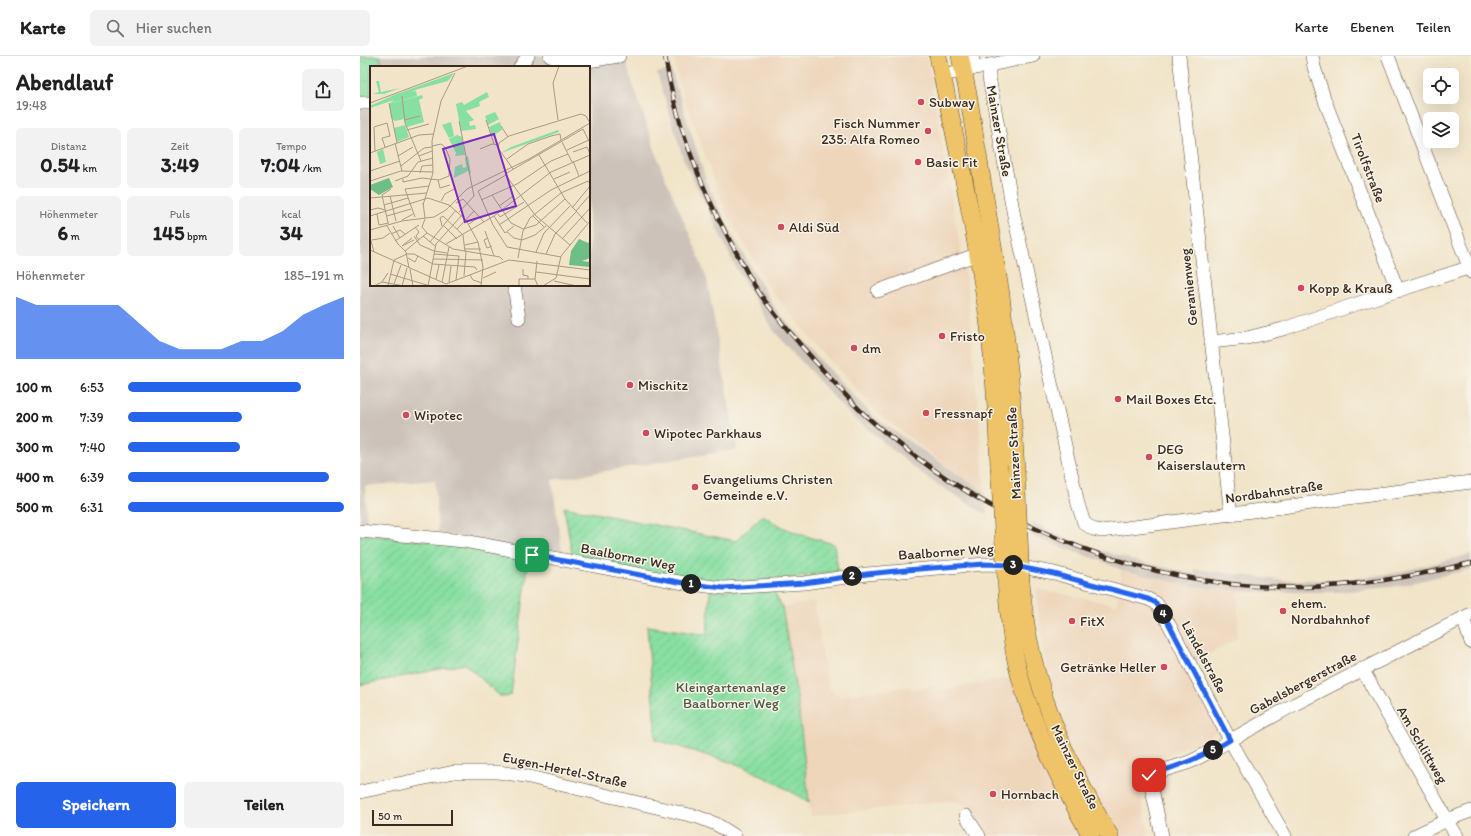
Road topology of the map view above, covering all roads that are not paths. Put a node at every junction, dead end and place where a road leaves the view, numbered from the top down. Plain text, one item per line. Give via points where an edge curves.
1 (528, 56) edge
2 (550, 56) edge
3 (619, 56) edge
4 (938, 56) edge
5 (1033, 56) edge
6 (1179, 56) edge
7 (1312, 56) edge
8 (1388, 56) edge
9 (967, 63) edge
10 (521, 66) edge
11 (989, 66) junction
12 (942, 75) junction
13 (370, 103) edge
14 (360, 104) edge
15 (978, 254) junction
16 (1470, 269) edge
17 (514, 286) edge
18 (1398, 290) junction
19 (878, 291) dead end
20 (519, 318) dead end
21 (1211, 342) junction
22 (1007, 468) junction
23 (1471, 482) edge
24 (1231, 515) junction
25 (1084, 523) joint
26 (360, 531) edge
27 (1035, 570) joint
28 (1013, 580) junction
29 (1467, 616) edge
30 (1471, 642) edge
31 (1362, 669) junction
32 (1230, 740) junction
33 (360, 792) edge
34 (1471, 811) edge
35 (966, 816) dead end
36 (1446, 820) junction
37 (735, 836) edge
38 (979, 836) edge
39 (1091, 836) edge
40 (1110, 836) edge
41 (1162, 836) edge
42 (1285, 836) edge
43 (1414, 836) edge
44 (1457, 836) edge

1 - 10 street
2 - 3 street via 572,61 591,61
4 - 12 main road, Mainzer Straße
5 - 11 street
6 - 21 street, Geranienweg
7 - 18 street, Tirolfstraße via 1325,101
8 - 16 street
9 - 11 street
9 - 12 street
9 - 22 main road, Mainzer Straße via 1001,295 1010,378
11 - 25 street, Mainzer Straße via 1015,223
12 - 15 main road, Mainzer Straße
13 - 14 street
15 - 19 street
15 - 22 main road, Mainzer Straße
16 - 18 street
17 - 20 street
18 - 21 street via 1283,329 1247,338
21 - 24 street, Geranienweg
22 - 28 main road, Mainzer Straße, bridge
23 - 24 street, Nordbahnstraße
24 - 25 street, Nordbahnstraße via 1101,531
26 - 27 street, Baalborner Weg via 464,541 677,582 723,588 804,583 867,574 984,564 1010,565
27 - 32 street, Ländelstraße via 1156,603
28 - 39 main road, Mainzer Straße via 1012,642 1024,693 1053,763
28 - 40 main road, Mainzer Straße via 1022,596 1034,664 1049,713 1080,782
29 - 30 street
29 - 31 street, Gabelsbergerstraße
31 - 32 street, Gabelsbergerstraße
31 - 36 street, Am Schlittweg
32 - 41 street, Gabelsbergerstraße via 1190,762 1149,775
32 - 42 street, Ländelstraße
33 - 37 street, Eugen-Hertel-Straße via 454,772 498,772 698,816
34 - 36 street
35 - 38 street
36 - 43 street
36 - 44 street, Am Schlittweg

